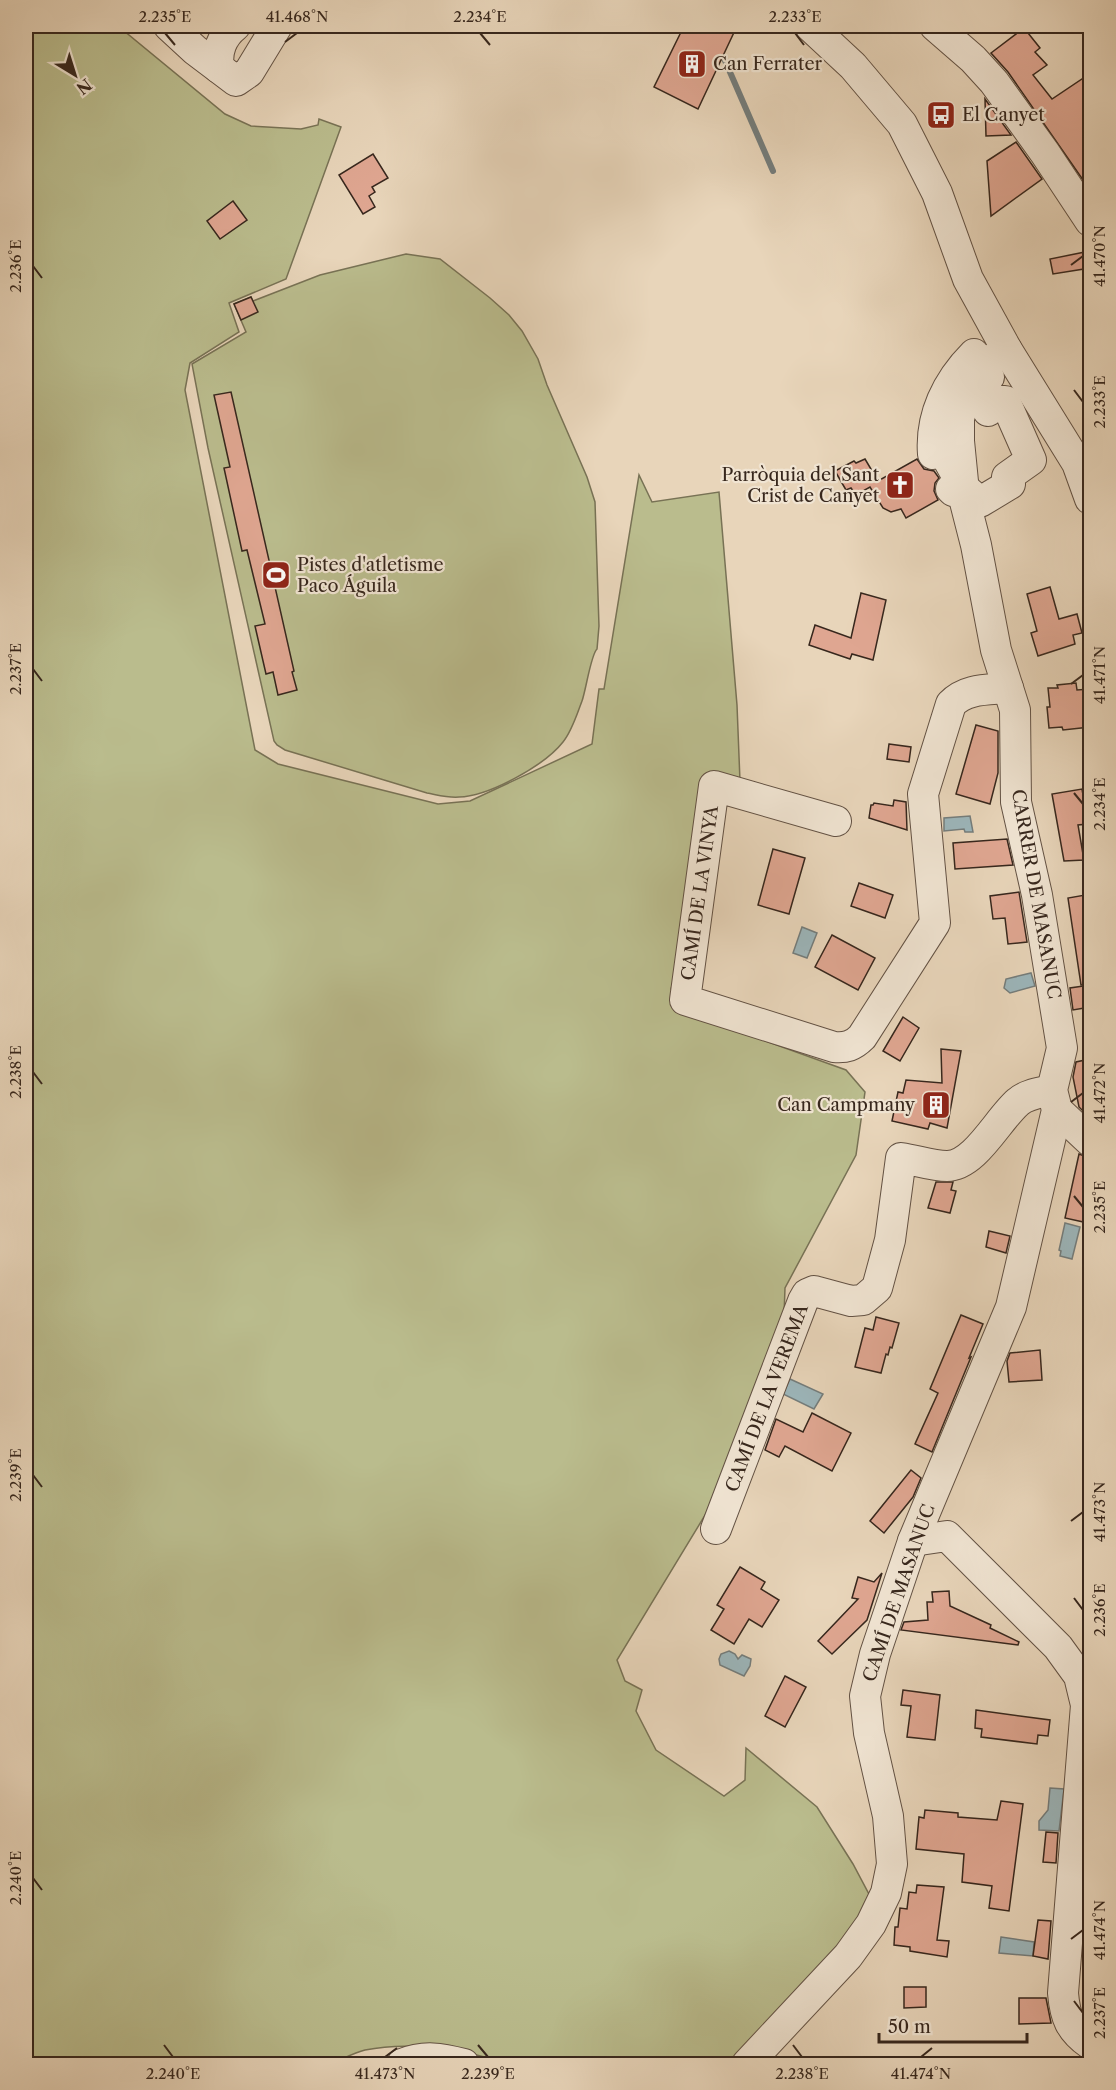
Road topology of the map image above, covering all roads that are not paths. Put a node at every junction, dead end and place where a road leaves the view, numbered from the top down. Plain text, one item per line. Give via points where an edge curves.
1 (169, 26) edge
2 (210, 26) edge
3 (234, 26) edge
4 (254, 26) edge
5 (278, 26) edge
6 (935, 26) edge
7 (820, 27) edge
8 (256, 59) junction
9 (219, 68) junction
10 (1090, 221) edge
11 (981, 272) junction
12 (1007, 350) junction
13 (984, 368) junction
14 (1067, 418) junction
15 (1090, 460) edge
16 (964, 488) junction
17 (1090, 499) edge
18 (1008, 688) junction
19 (836, 820) dead end
20 (1054, 1100) junction
21 (1090, 1141) edge
22 (716, 1529) dead end
23 (913, 1541) junction
24 (1090, 2044) edge
25 (445, 2063) edge
26 (402, 2064) edge
27 (747, 2064) edge

1 - 9 street
2 - 3 street
3 - 4 street
3 - 8 street via 247,32
3 - 9 street via 225,33 217,57
5 - 8 street
6 - 10 street via 994,82
7 - 11 street via 889,80 927,130
7 - 12 street via 902,124 937,193 968,279
8 - 9 street via 249,72 236,81
11 - 12 street via 982,283 1010,339
11 - 14 street via 1057,394
12 - 13 street, CARRER DE MASANUC
12 - 14 street via 1028,364 1056,409
12 - 17 street via 1077,463
13 - 16 street, CARRER DE MASANUC via 967,393 959,418
13 - 16 street via 989,377 982,385 980,398 988,411 1005,401 1031,460 1006,477 1010,484 980,502
14 - 15 street
16 - 18 street, CARRER DE MASANUC via 996,650
18 - 19 street, CAMÍ DE LA VINYA via 966,693 951,704 923,794 935,923 856,1042 849,1047 834,1047 685,1000 714,786
18 - 20 street, CARRER DE MASANUC via 1015,710 1016,802 1037,895 1062,1048
20 - 21 street
20 - 22 street, CAMÍ DE LA VEREMA via 1029,1095 1018,1102 963,1161 948,1166 902,1158 890,1240 878,1288 863,1300 851,1301 814,1291 807,1294
20 - 23 street, CAMÍ DE MASANUC via 1011,1307
23 - 24 street via 947,1536 1058,1647 1079,1676 1086,1705 1063,1993 1065,2016
23 - 27 street, CAMÍ DE MASANUC via 865,1696 869,1733 888,1816 892,1864 886,1893 871,1924 848,1956
25 - 26 street via 418,2058

